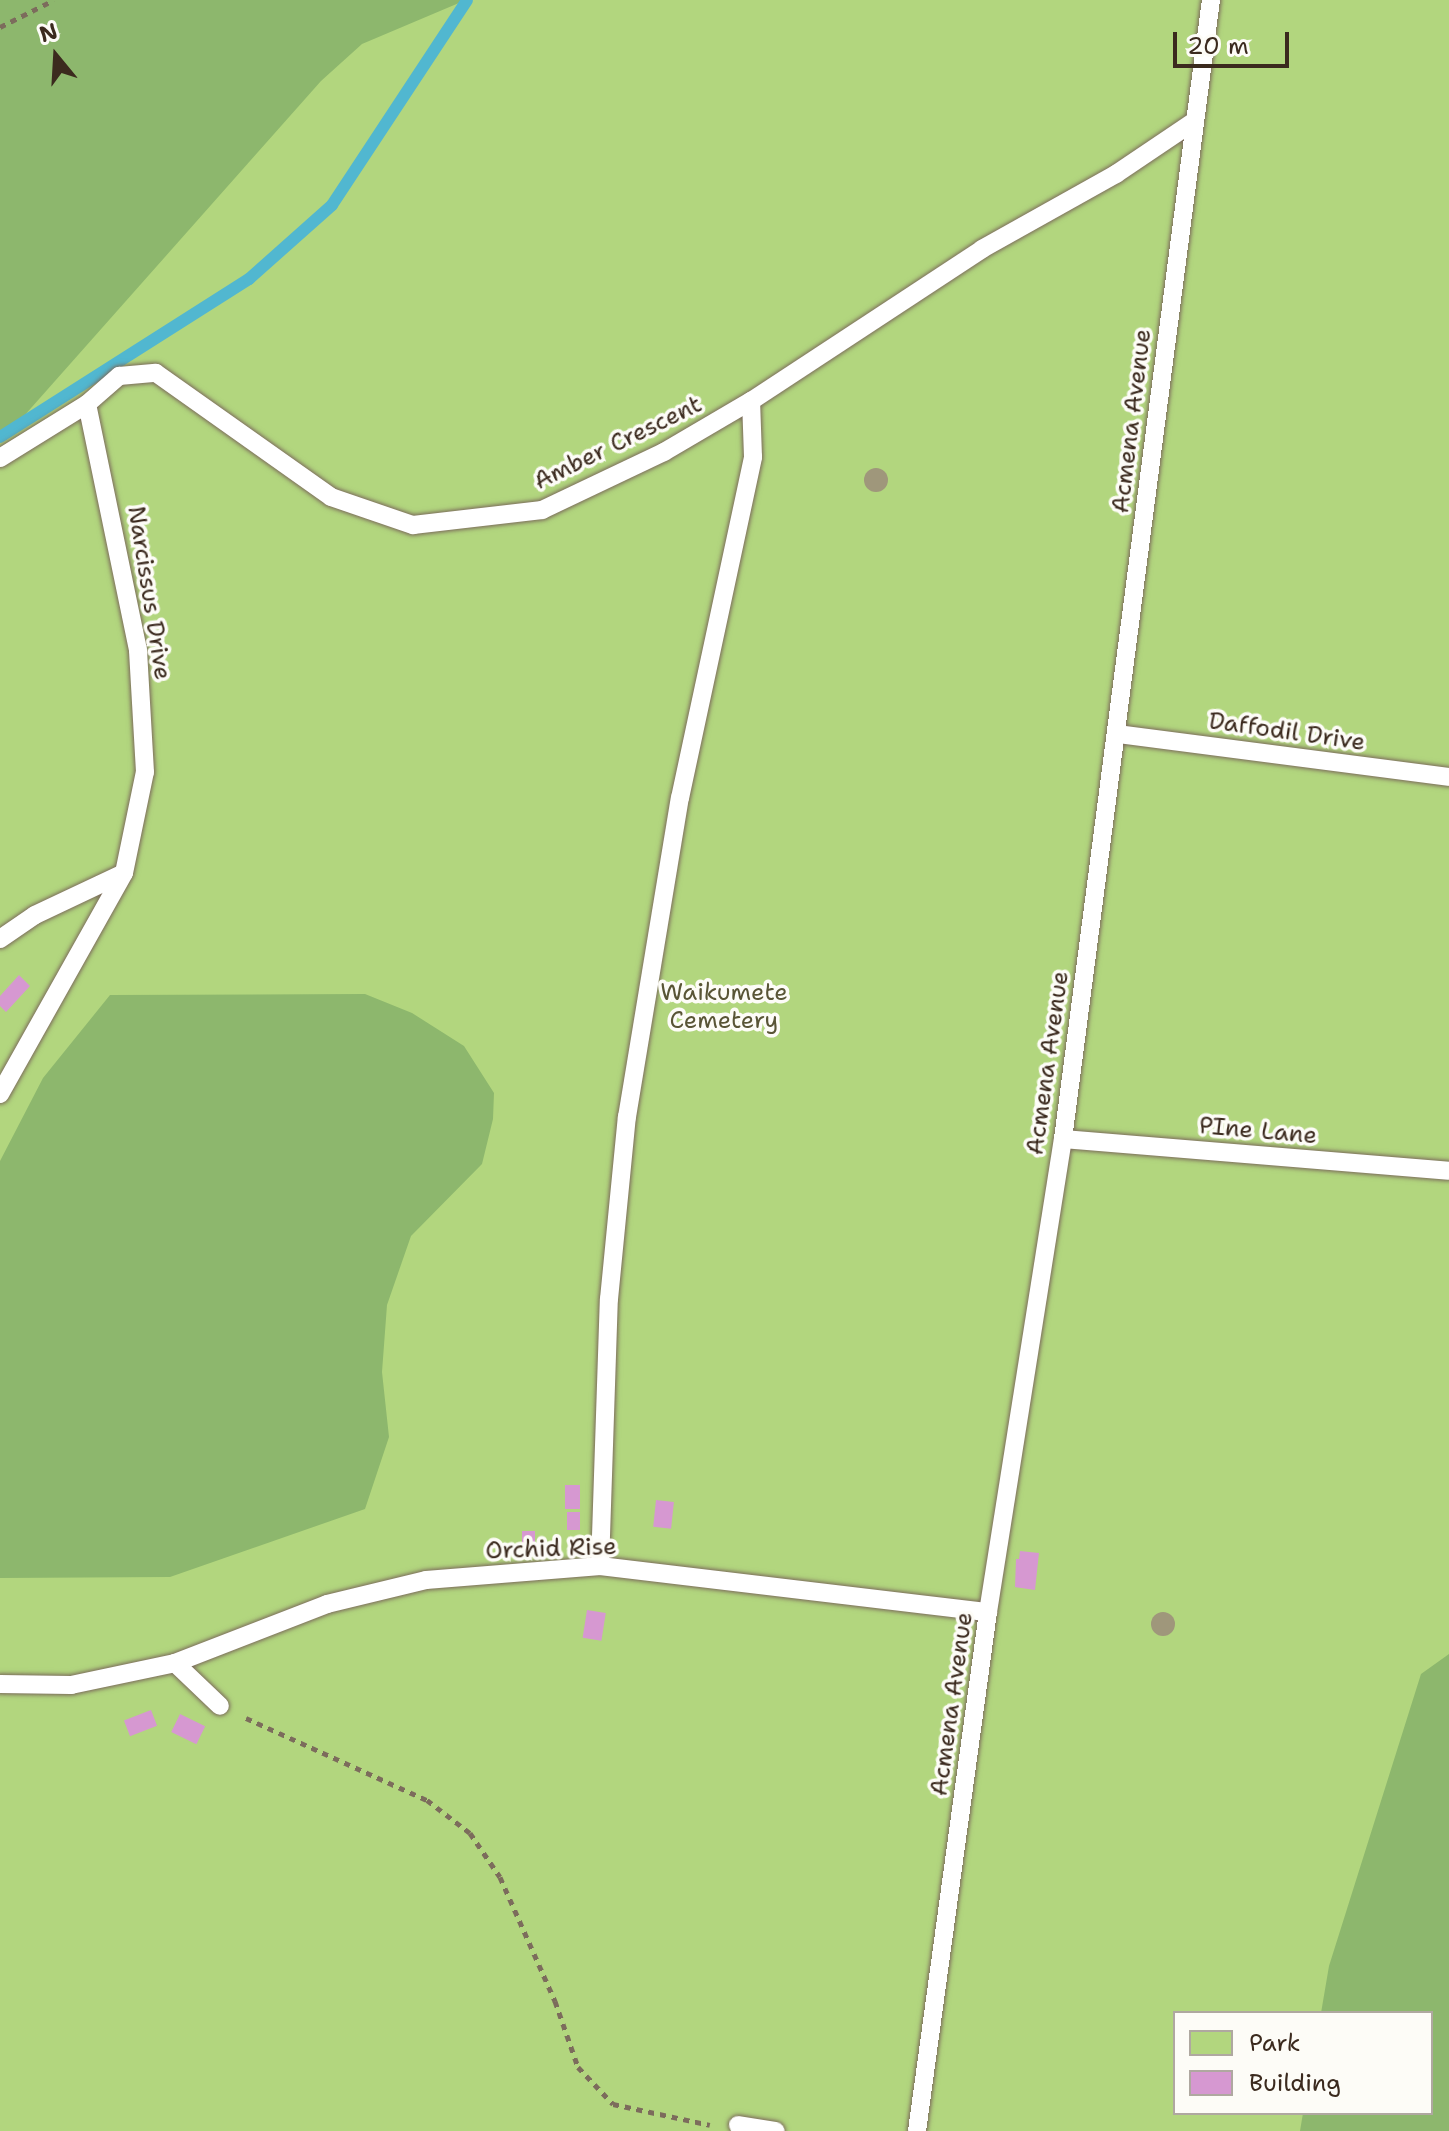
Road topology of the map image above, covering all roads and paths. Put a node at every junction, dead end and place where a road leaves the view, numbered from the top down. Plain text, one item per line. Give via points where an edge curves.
1 (54, 0) edge
2 (1211, 0) edge
3 (0, 27) edge
4 (1193, 122) junction
5 (751, 401) junction
6 (87, 404) junction
7 (0, 458) edge
8 (1118, 734) junction
9 (1449, 777) edge
10 (124, 873) junction
11 (0, 939) edge
12 (0, 1094) edge
13 (1063, 1139) junction
14 (1449, 1171) edge
15 (600, 1566) junction
16 (988, 1612) junction
17 (175, 1663) junction
18 (0, 1684) edge
19 (220, 1706) joint
20 (738, 2125) joint
21 (776, 2131) edge
22 (917, 2131) edge

1 - 3 path
2 - 4 lane, Acmena Avenue
4 - 5 lane, Amber Crescent via 1116,174 982,249
4 - 8 lane, Acmena Avenue
5 - 6 lane, Amber Crescent via 664,452 542,510 413,525 331,497 156,373 119,376
5 - 15 lane via 753,457 680,798 627,1117 609,1299
6 - 7 lane, Amber Crescent
6 - 10 lane, Narcissus Drive via 138,650 145,772
8 - 9 lane, Daffodil Drive
8 - 13 lane, Acmena Avenue
10 - 11 lane via 35,915
10 - 12 lane, Narcissus Drive
13 - 14 lane, PIne Lane
13 - 16 lane, Acmena Avenue
15 - 16 lane, Orchid Rise
15 - 17 lane, Orchid Rise via 426,1580 327,1604
16 - 22 lane, Acmena Avenue
17 - 18 lane via 71,1685
17 - 19 lane
19 - 20 path via 427,1800 470,1833 500,1877 578,2067 613,2104 700,2125
20 - 21 lane

